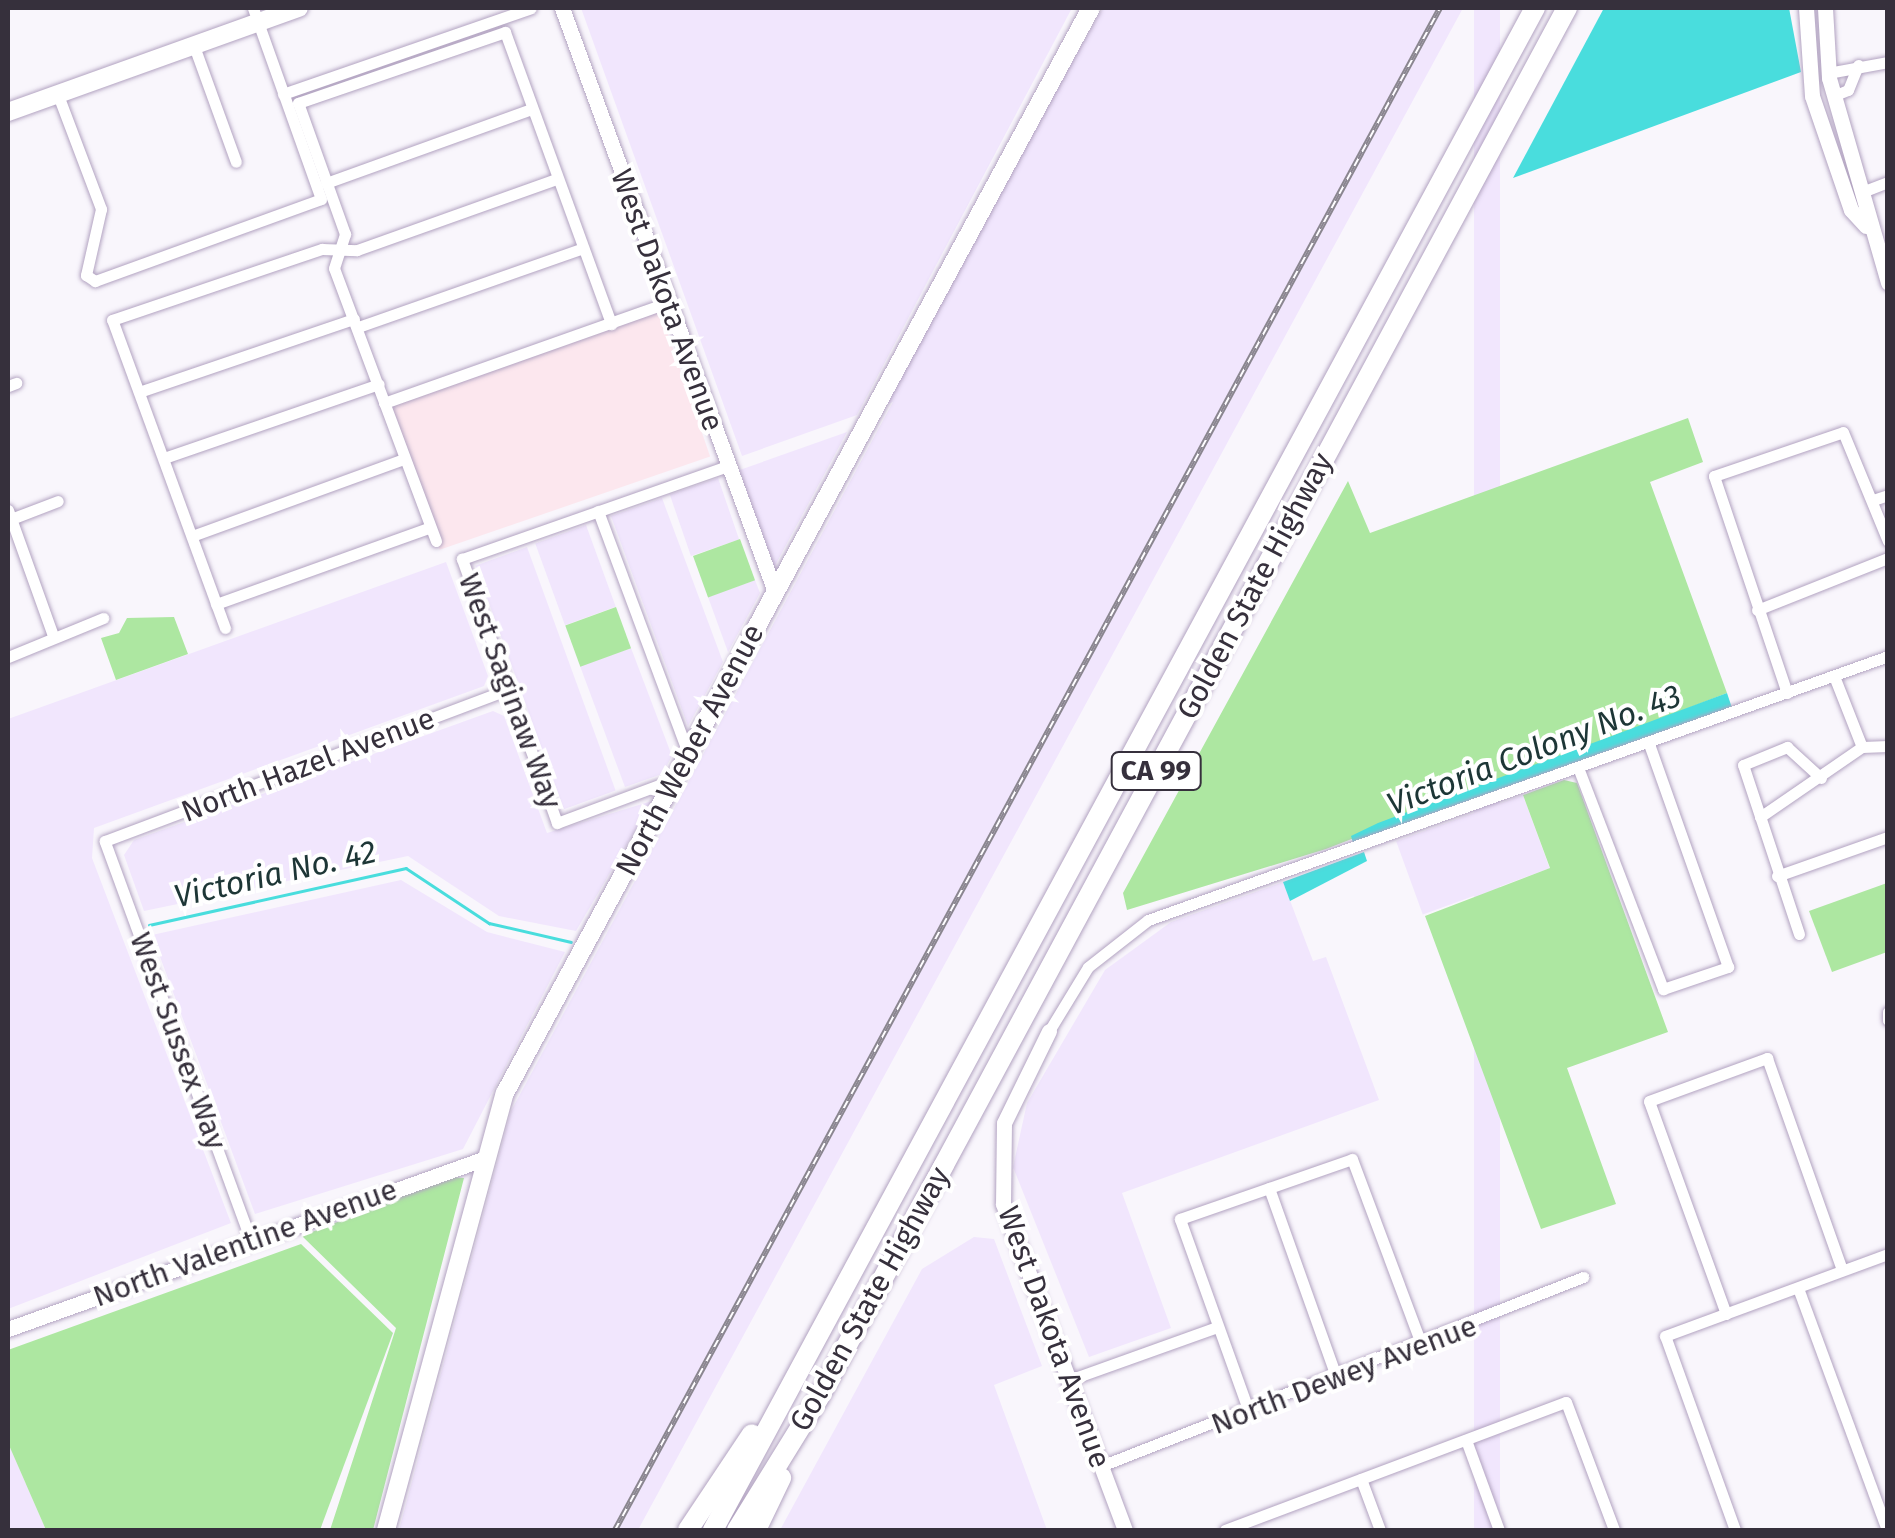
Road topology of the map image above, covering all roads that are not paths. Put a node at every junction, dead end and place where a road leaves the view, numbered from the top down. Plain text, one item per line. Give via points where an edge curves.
1 (300, 8) edge
2 (532, 8) edge
3 (562, 8) edge
4 (1091, 8) edge
5 (1535, 8) edge
6 (1567, 8) edge
7 (1806, 8) edge
8 (1826, 8) edge
9 (255, 15) edge
10 (194, 46) junction
11 (1888, 62) edge
12 (1858, 65) junction
13 (1828, 73) junction
14 (284, 94) junction
15 (58, 95) junction
16 (1834, 96) junction
17 (530, 109) junction
18 (8, 112) edge
19 (236, 162) dead end
20 (554, 180) junction
21 (1888, 182) edge
22 (326, 183) junction
23 (1862, 192) junction
24 (1866, 226) junction
25 (339, 249) junction
26 (581, 249) junction
27 (1888, 283) edge
28 (667, 303) junction
29 (356, 323) junction
30 (612, 324) junction
31 (379, 384) junction
32 (139, 392) junction
33 (384, 404) junction
34 (164, 458) junction
35 (404, 459) junction
36 (728, 466) junction
37 (1888, 495) edge
38 (1872, 500) junction
39 (58, 501) dead end
40 (598, 511) junction
41 (9, 515) edge
42 (426, 529) junction
43 (192, 536) junction
44 (436, 541) dead end
45 (1888, 541) edge
46 (1888, 558) edge
47 (775, 592) junction
48 (216, 604) junction
49 (1757, 610) junction
50 (104, 618) dead end
51 (225, 628) dead end
52 (53, 636) junction
53 (8, 656) edge
54 (1888, 656) edge
55 (1834, 676) junction
56 (510, 689) junction
57 (1787, 693) junction
58 (1649, 744) junction
59 (1888, 746) edge
60 (1862, 747) junction
61 (688, 753) junction
62 (1579, 770) junction
63 (1821, 778) junction
64 (674, 779) junction
65 (1760, 817) junction
66 (1888, 837) edge
67 (105, 841) joint
68 (1777, 876) junction
69 (1799, 934) dead end
70 (1048, 1032) joint
71 (482, 1159) junction
72 (1269, 1188) junction
73 (251, 1241) junction
74 (1888, 1254) edge
75 (1842, 1270) junction
76 (1583, 1277) dead end
77 (1798, 1288) junction
78 (1726, 1314) junction
79 (1217, 1327) junction
80 (8, 1329) edge
81 (1421, 1344) junction
82 (803, 1364) junction
83 (1336, 1376) junction
84 (1069, 1380) junction
85 (818, 1399) junction
86 (1249, 1412) junction
87 (1466, 1440) junction
88 (1101, 1466) junction
89 (1361, 1479) junction
90 (1259, 1525) edge
91 (386, 1530) edge
92 (688, 1530) edge
93 (713, 1530) edge
94 (737, 1530) edge
95 (756, 1530) edge
96 (1125, 1530) edge
97 (1225, 1530) edge
98 (1380, 1530) edge
99 (1499, 1530) edge
100 (1614, 1530) edge
101 (1736, 1530) edge
102 (1887, 1530) edge

1 - 9 main road
2 - 14 street
3 - 28 street, West Dakota Avenue
4 - 47 main road, North Weber Avenue
5 - 82 highway, Golden State Highway / CA 99
6 - 85 highway, Golden State Highway / CA 99
7 - 24 street via 1812,96 1851,210
8 - 13 street
9 - 10 main road
9 - 14 street
10 - 15 main road
10 - 19 street
11 - 12 street
12 - 13 street
12 - 16 street via 1848,90
13 - 16 street
14 - 15 street via 321,199 95,281 86,275 100,209
15 - 18 main road
16 - 23 street
17 - 20 street
17 - 22 street
17 - 22 street via 505,32 298,103
20 - 25 street
20 - 26 street
21 - 23 street
22 - 25 street via 345,234
23 - 24 street
24 - 27 street
25 - 29 street via 334,268
25 - 32 street via 112,320
26 - 29 street
26 - 30 street
28 - 30 street
28 - 36 street, West Dakota Avenue
29 - 31 street
29 - 32 street
30 - 33 street
31 - 33 street
31 - 34 street
32 - 34 street
33 - 35 street
34 - 43 street
35 - 42 street
35 - 43 street
36 - 40 street
36 - 47 street, West Dakota Avenue
37 - 38 street
38 - 45 street
38 - 49 street via 1843,432 1714,476
39 - 41 street
40 - 56 street, West Saginaw Way via 462,559
40 - 61 street
41 - 52 street
42 - 44 street
42 - 48 street
43 - 48 street
46 - 49 street
47 - 61 main road, North Weber Avenue
48 - 51 street
49 - 57 street
50 - 52 street
52 - 53 street
54 - 55 street
55 - 57 street
55 - 60 street
56 - 64 street, West Saginaw Way via 557,824
56 - 67 street, North Hazel Avenue
57 - 58 street
58 - 62 street
58 - 62 street via 1728,967 1663,990
59 - 60 street
60 - 63 street
61 - 64 main road, North Weber Avenue
62 - 70 street via 1148,920 1088,966
63 - 65 street
63 - 65 street via 1786,747 1756,753 1743,777
64 - 71 main road, North Weber Avenue via 511,1082
65 - 68 street
66 - 68 street
67 - 73 street, West Sussex Way
68 - 69 street
70 - 84 street, West Dakota Avenue via 1004,1123 999,1178
71 - 73 street, North Valentine Avenue
71 - 91 main road, North Weber Avenue
72 - 79 street via 1180,1219
72 - 81 street via 1352,1159
72 - 83 street
73 - 80 street, North Valentine Avenue
74 - 75 street
75 - 77 street
75 - 78 street via 1767,1058 1649,1101
76 - 81 street, North Dewey Avenue
77 - 78 street
77 - 102 street
78 - 101 street via 1665,1336
79 - 84 street
79 - 86 street
81 - 83 street, North Dewey Avenue
82 - 92 highway
82 - 93 highway, Golden State Highway / CA 99
83 - 86 street, North Dewey Avenue
84 - 88 street, West Dakota Avenue
85 - 94 highway, Golden State Highway / CA 99
85 - 95 highway
86 - 88 street, North Dewey Avenue
87 - 89 street
87 - 99 street
87 - 100 street via 1566,1402
88 - 96 street, West Dakota Avenue
89 - 90 street
89 - 98 street
90 - 97 street

